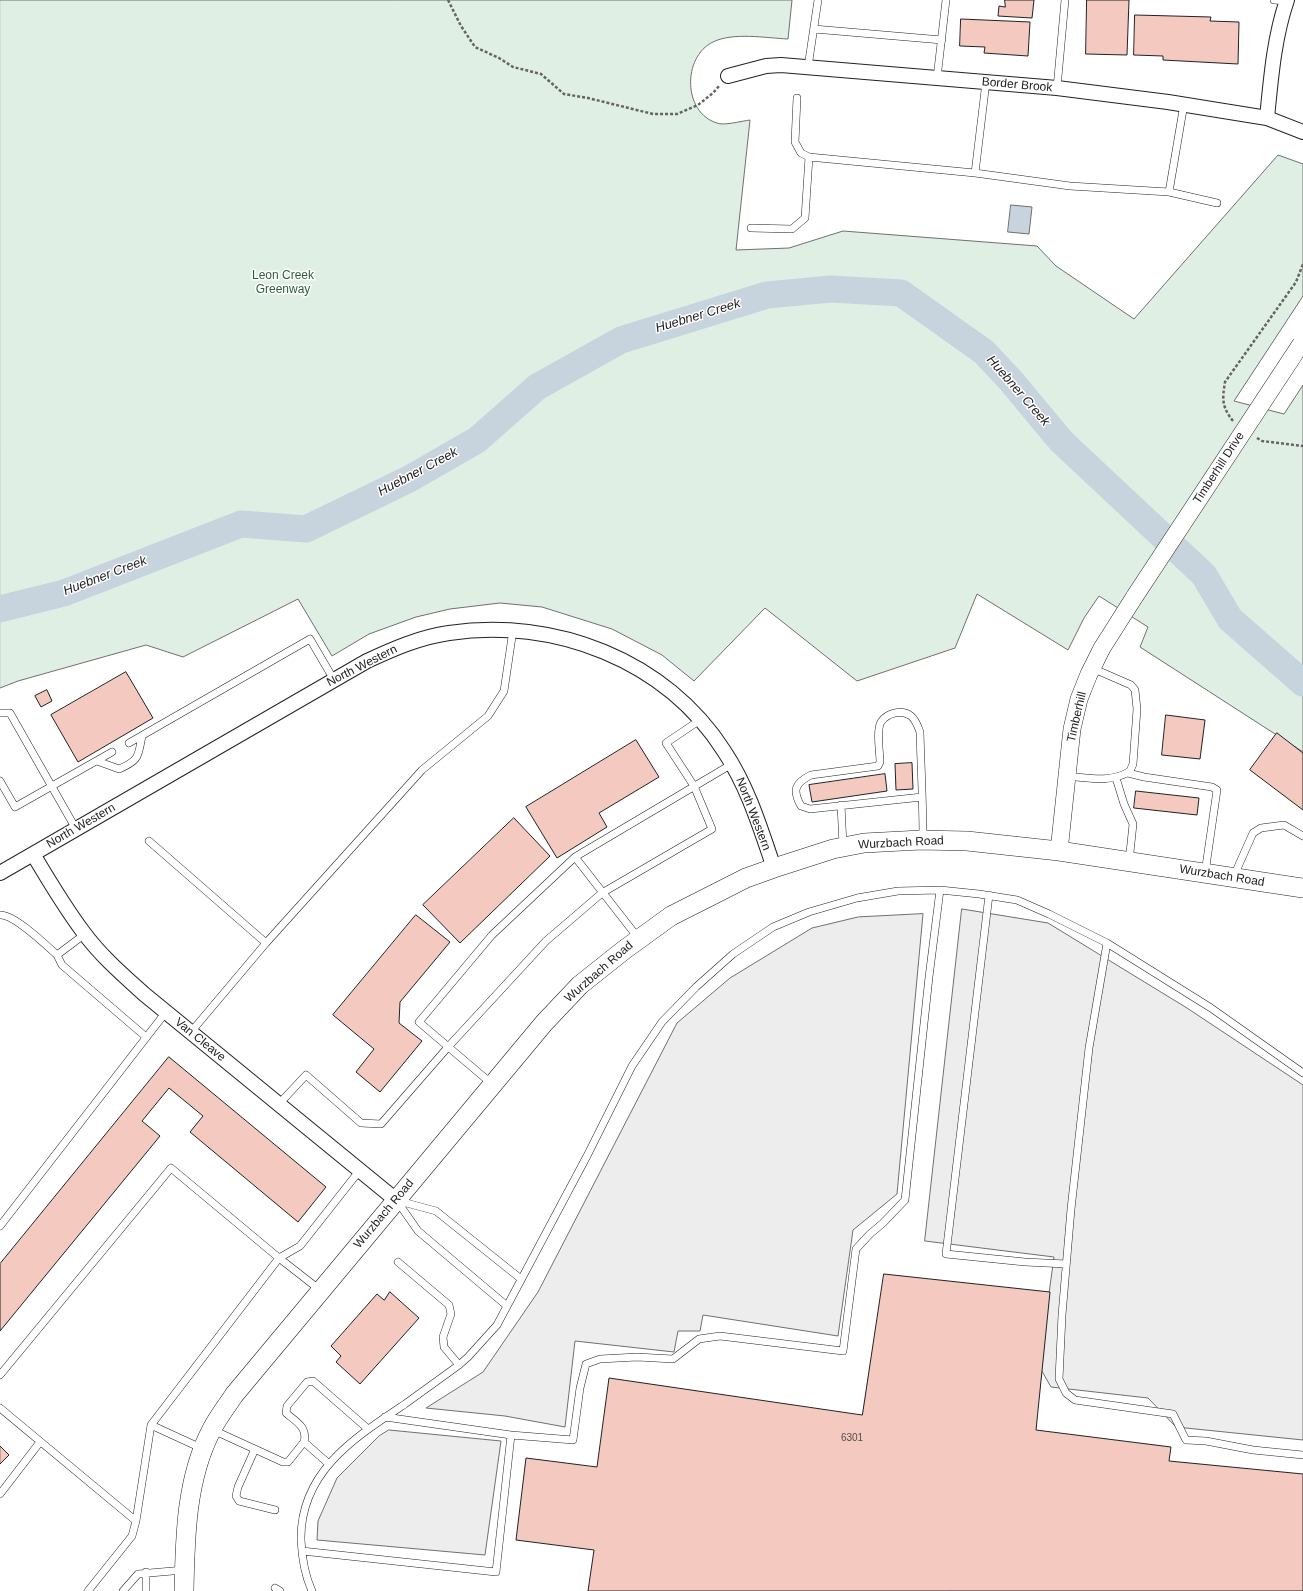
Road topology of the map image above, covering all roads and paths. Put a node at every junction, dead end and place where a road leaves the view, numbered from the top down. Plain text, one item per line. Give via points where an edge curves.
1 (448, 0) edge
2 (818, 0) edge
3 (946, 0) edge
4 (1065, 0) edge
5 (1282, 0) edge
6 (814, 31) junction
7 (942, 40) junction
8 (808, 67) junction
9 (728, 76) joint
10 (937, 78) junction
11 (986, 82) junction
12 (1057, 88) junction
13 (797, 98) dead end
14 (1184, 104) junction
15 (1267, 118) junction
16 (1303, 132) edge
17 (809, 157) junction
18 (975, 173) junction
19 (1169, 192) junction
20 (1217, 203) dead end
21 (751, 228) dead end
22 (1303, 264) edge
23 (1302, 342) edge
24 (1238, 425) dead end
25 (1255, 437) dead end
26 (1303, 446) edge
27 (1135, 596) joint
28 (513, 630) junction
29 (1092, 668) junction
30 (334, 680) junction
31 (0, 713) edge
32 (700, 720) junction
33 (142, 736) junction
34 (129, 743) dead end
35 (112, 752) dead end
36 (97, 761) junction
37 (732, 764) junction
38 (1128, 772) junction
39 (1067, 776) junction
40 (1116, 778) junction
41 (0, 781) edge
42 (694, 786) junction
43 (52, 787) junction
44 (922, 797) junction
45 (841, 806) junction
46 (76, 829) junction
47 (1303, 836) edge
48 (923, 840) junction
49 (149, 841) dead end
50 (844, 847) junction
51 (1059, 851) junction
52 (33, 854) junction
53 (574, 857) junction
54 (1128, 862) junction
55 (774, 868) junction
56 (1237, 869) dead end
57 (0, 873) edge
58 (1205, 874) junction
59 (1303, 888) edge
60 (940, 890) junction
61 (602, 893) junction
62 (989, 895) junction
63 (0, 915) edge
64 (85, 934) junction
65 (639, 939) junction
66 (266, 943) junction
67 (1107, 943) junction
68 (57, 955) junction
69 (166, 1012) junction
70 (191, 1032) junction
71 (146, 1037) junction
72 (448, 1047) junction
73 (1303, 1073) edge
74 (492, 1084) junction
75 (279, 1104) junction
76 (360, 1170) junction
77 (396, 1200) junction
78 (0, 1226) edge
79 (279, 1258) junction
80 (398, 1262) dead end
81 (1066, 1264) junction
82 (521, 1280) junction
83 (320, 1290) junction
84 (507, 1306) junction
85 (459, 1365) junction
86 (0, 1375) edge
87 (0, 1408) edge
88 (385, 1417) junction
89 (151, 1425) junction
90 (212, 1429) junction
91 (368, 1429) junction
92 (511, 1435) junction
93 (40, 1442) junction
94 (304, 1442) junction
95 (204, 1449) junction
96 (255, 1449) junction
97 (1303, 1455) edge
98 (329, 1464) junction
99 (0, 1494) edge
100 (275, 1510) dead end
101 (136, 1521) junction
102 (302, 1551) junction
103 (184, 1570) junction
104 (146, 1572) junction
105 (88, 1591) edge
106 (123, 1591) edge
107 (146, 1591) edge
108 (184, 1591) edge
109 (312, 1591) edge

1 - 9 path via 475,47 513,67 541,74 564,94 654,114 676,114 698,105
2 - 6 lane
3 - 7 lane
4 - 12 lane
5 - 15 street via 1282,17 1273,62
6 - 7 lane
6 - 8 lane
7 - 10 lane
8 - 9 street, Border Brook via 766,66
8 - 10 street, Border Brook
10 - 11 street, Border Brook
11 - 12 street, Border Brook
11 - 18 lane
12 - 14 street, Border Brook
13 - 17 lane via 795,142 801,153
14 - 15 street, Border Brook
14 - 19 lane
15 - 16 street, Border Brook
17 - 18 lane
17 - 21 lane via 805,218 792,229
18 - 19 lane via 1070,186
19 - 20 lane
22 - 24 path via 1296,282 1225,382 1225,411
23 - 27 street, Timberhill Drive, bridge
25 - 26 path via 1262,441
27 - 29 street, Timberhill
28 - 30 street, North Western via 448,633 420,640 392,649
28 - 32 street, North Western via 562,637 590,645 616,657 665,687
28 - 66 lane via 504,692 488,716 422,770
29 - 38 lane via 1131,685 1135,690 1137,709 1133,764
29 - 39 street, Timberhill via 1075,714
30 - 33 lane via 310,639
30 - 46 street, North Western
31 - 43 lane via 10,713
32 - 37 street, North Western
32 - 42 lane via 666,742
33 - 34 lane
33 - 36 lane via 138,757 130,765 120,769
35 - 36 lane
36 - 43 lane
37 - 42 lane
37 - 55 street, North Western via 751,800
38 - 40 lane
38 - 58 lane via 1217,790
39 - 40 lane
39 - 51 street, Timberhill
40 - 54 lane via 1133,824
41 - 43 lane via 15,807
42 - 53 lane
42 - 61 lane via 712,829
43 - 46 lane
44 - 45 lane
44 - 45 lane via 920,732 911,716 901,712 890,714 880,723 878,766 811,775 802,780 796,788 795,796 801,806 810,809
44 - 48 lane
45 - 50 lane
46 - 52 street, North Western
47 - 56 lane via 1284,825 1261,828 1253,833
48 - 50 main road, Wurzbach Road via 864,843
48 - 51 main road, Wurzbach Road via 967,841
49 - 66 lane
50 - 55 main road, Wurzbach Road
51 - 54 main road, Wurzbach Road
52 - 57 street, North Western
52 - 64 street, Van Cleave via 60,900
53 - 61 lane
53 - 72 lane via 492,936 419,1022
54 - 58 main road, Wurzbach Road
55 - 65 main road, Wurzbach Road via 746,878 671,916
58 - 59 main road, Wurzbach Road
60 - 62 lane
60 - 82 lane via 890,892 857,898 809,912 773,927 733,954 696,987 662,1022 632,1066
60 - 92 lane via 905,1200 856,1249 844,1351 720,1336 699,1340 673,1359 637,1356 600,1359 586,1364 573,1440
61 - 65 lane
61 - 72 lane via 546,941
62 - 67 lane via 1017,900
62 - 81 lane via 946,1254
63 - 68 lane via 5,915 16,922
64 - 68 lane
64 - 69 street, Van Cleave via 113,966
65 - 74 main road, Wurzbach Road via 580,986 544,1023
66 - 70 lane
67 - 73 lane via 1211,1008
67 - 81 lane via 1089,1048
68 - 71 lane via 62,965
69 - 70 street, Van Cleave
69 - 71 lane
70 - 75 street, Van Cleave
71 - 78 lane
72 - 74 lane
72 - 75 lane via 382,1124 361,1123 306,1075
74 - 77 main road, Wurzbach Road
75 - 76 street, Van Cleave
76 - 77 street, Van Cleave
76 - 79 lane via 300,1246
77 - 82 lane via 436,1211
77 - 83 main road, Wurzbach Road
77 - 84 lane via 418,1231
79 - 83 lane
79 - 86 lane via 171,1168
79 - 89 lane
80 - 85 lane via 449,1305 451,1314 443,1336 444,1347
81 - 97 lane via 1059,1379 1066,1393 1074,1400 1173,1414 1186,1440
82 - 84 lane
83 - 90 main road, Wurzbach Road via 234,1395
84 - 85 lane via 496,1326
85 - 88 lane
87 - 93 lane
88 - 91 lane
88 - 92 lane
89 - 95 lane
89 - 101 lane
90 - 95 main road, Wurzbach Road
90 - 96 lane
91 - 94 lane via 313,1382 307,1382 286,1406 286,1413 304,1430
91 - 98 lane via 348,1444
92 - 102 lane via 496,1572
93 - 99 lane
93 - 101 lane
94 - 96 lane via 288,1462
94 - 98 lane
95 - 103 main road, Wurzbach Road via 187,1518
96 - 100 lane via 236,1496 239,1501
98 - 102 lane via 308,1497 303,1517
101 - 105 lane via 132,1536
102 - 109 lane via 306,1579
103 - 104 lane
103 - 108 main road, Wurzbach Road
104 - 106 lane via 138,1574
104 - 107 lane

